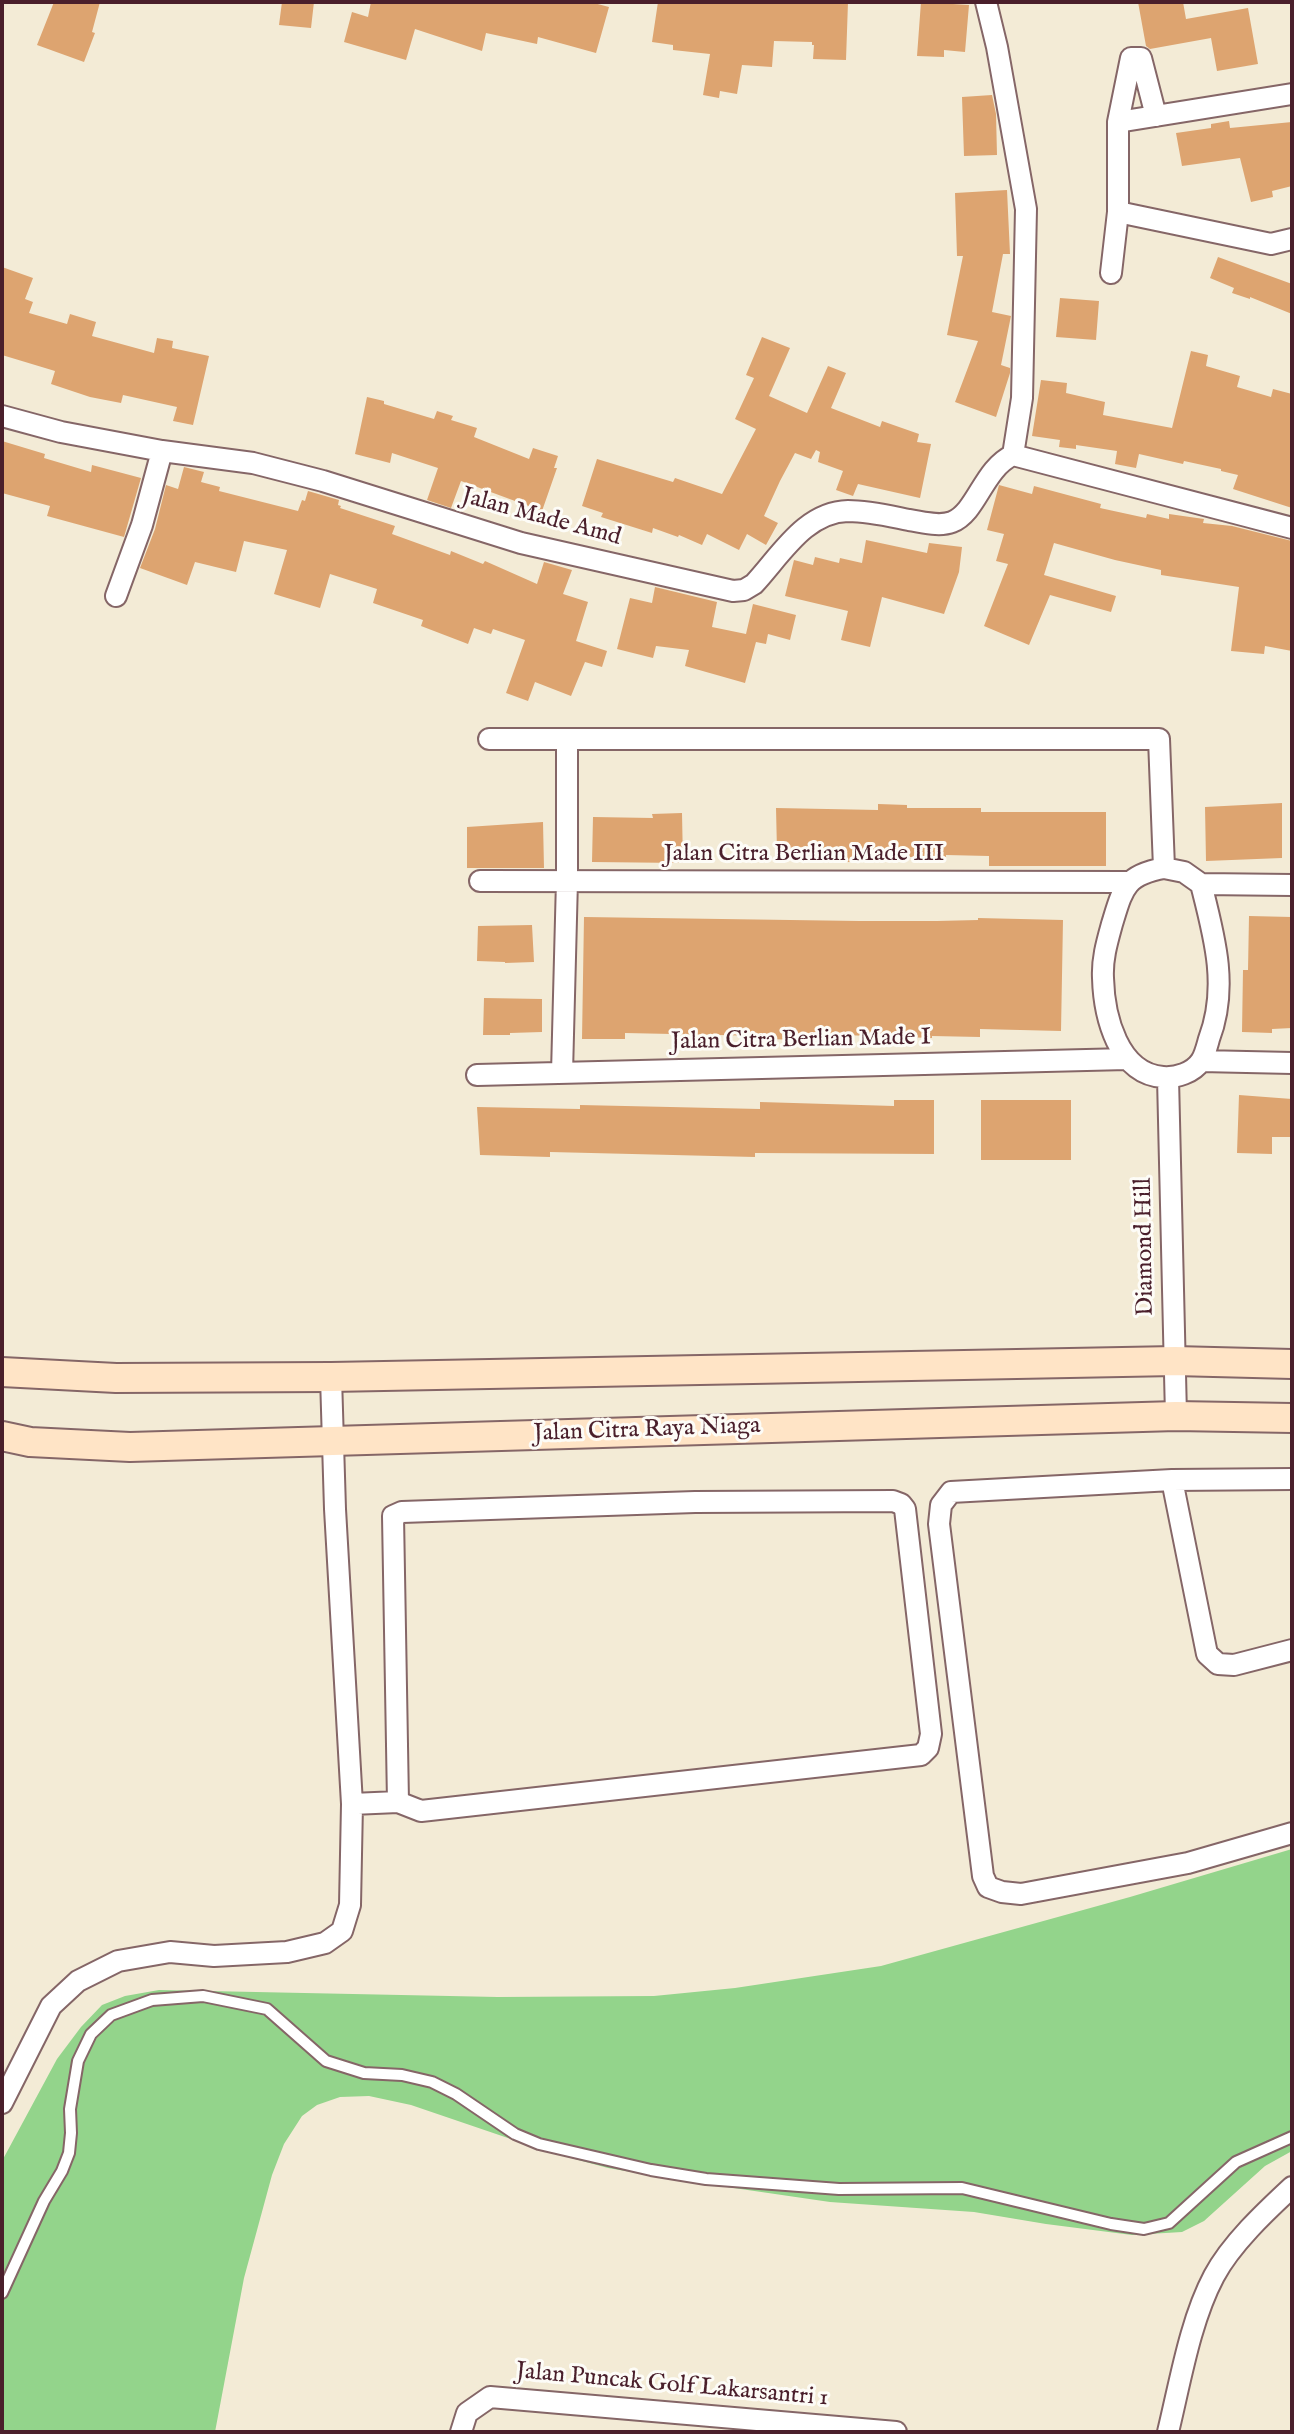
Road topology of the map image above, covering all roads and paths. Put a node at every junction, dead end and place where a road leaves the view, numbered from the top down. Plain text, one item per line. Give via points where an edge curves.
1 (986, 2) edge
2 (1292, 94) edge
3 (1156, 116) junction
4 (1118, 122) junction
5 (1118, 212) junction
6 (1292, 239) edge
7 (1271, 244) junction
8 (1292, 252) edge
9 (1111, 273) dead end
10 (2, 416) edge
11 (162, 451) junction
12 (1013, 455) junction
13 (1292, 528) edge
14 (116, 596) dead end
15 (489, 739) dead end
16 (567, 739) junction
17 (1164, 868) junction
18 (567, 880) junction
19 (480, 881) dead end
20 (1128, 882) junction
21 (1201, 884) junction
22 (1292, 885) edge
23 (1127, 1059) junction
24 (1201, 1061) junction
25 (1292, 1063) edge
26 (562, 1073) junction
27 (477, 1075) dead end
28 (1168, 1078) junction
29 (1175, 1361) junction
30 (1292, 1364) edge
31 (2, 1372) edge
32 (331, 1377) junction
33 (1176, 1416) junction
34 (1292, 1418) edge
35 (2, 1436) edge
36 (334, 1440) junction
37 (1292, 1479) edge
38 (1172, 1480) junction
39 (1292, 1650) edge
40 (398, 1802) junction
41 (352, 1804) junction
42 (1292, 1833) edge
43 (2, 2103) edge
44 (1292, 2137) edge
45 (1292, 2187) edge
46 (2, 2293) edge
47 (461, 2432) edge
48 (896, 2432) edge
49 (1168, 2432) edge

1 - 12 street via 1026,209 1022,398
2 - 3 street
3 - 4 street
3 - 4 street via 1141,58 1135,57 1129,61
4 - 5 street
5 - 7 street
5 - 9 street
6 - 7 street
7 - 8 street
10 - 11 street, Jalan Made Amd
11 - 12 street, Jalan Made Amd via 253,463 521,543 733,591 754,584 805,527 834,512 951,522 964,513 993,469
11 - 14 street
12 - 13 street
15 - 16 street
16 - 17 street via 1159,739
16 - 18 street
17 - 20 street via 1145,871
17 - 21 street via 1184,872
18 - 19 street, Jalan Citra Berlian Made III
18 - 20 street, Jalan Citra Berlian Made III
18 - 26 street
20 - 23 street via 1105,948 1103,976 1113,1033
21 - 22 street
21 - 24 street via 1217,950 1219,984 1213,1029
23 - 26 street, Jalan Citra Berlian Made I
23 - 28 street via 1138,1070
24 - 25 street
24 - 28 street
26 - 27 street, Jalan Citra Berlian Made I
28 - 29 street, Diamond Hill
29 - 30 street
29 - 32 street
29 - 33 street, Diamond Hill
31 - 32 street via 116,1378
32 - 36 street
33 - 34 street, Jalan Citra Raya Niaga
33 - 36 street, Jalan Citra Raya Niaga
35 - 36 street, Jalan Citra Raya Niaga via 130,1447
36 - 41 street
37 - 38 street
38 - 39 street via 1207,1654 1218,1664 1234,1665
38 - 42 street via 951,1492 941,1505 939,1524 983,1876 988,1887 1021,1894 1188,1863
40 - 40 street via 393,1516 695,1502 893,1501 905,1509 931,1734 921,1755 421,1811
40 - 41 street
41 - 43 street via 350,1905 342,1931 325,1943 287,1952 170,1952 118,1961 78,1981 51,2006
44 - 46 lane via 1236,2162 1169,2223 1144,2229 962,2188 839,2189 706,2179 539,2144 432,2082 364,2073 326,2061 267,2009 203,1996 152,2000 111,2015 91,2034 78,2061 69,2153
45 - 49 street via 1252,2225 1214,2276 1192,2333
47 - 48 street, Jalan Puncak Golf Lakarsantri 1 via 467,2413 490,2397

